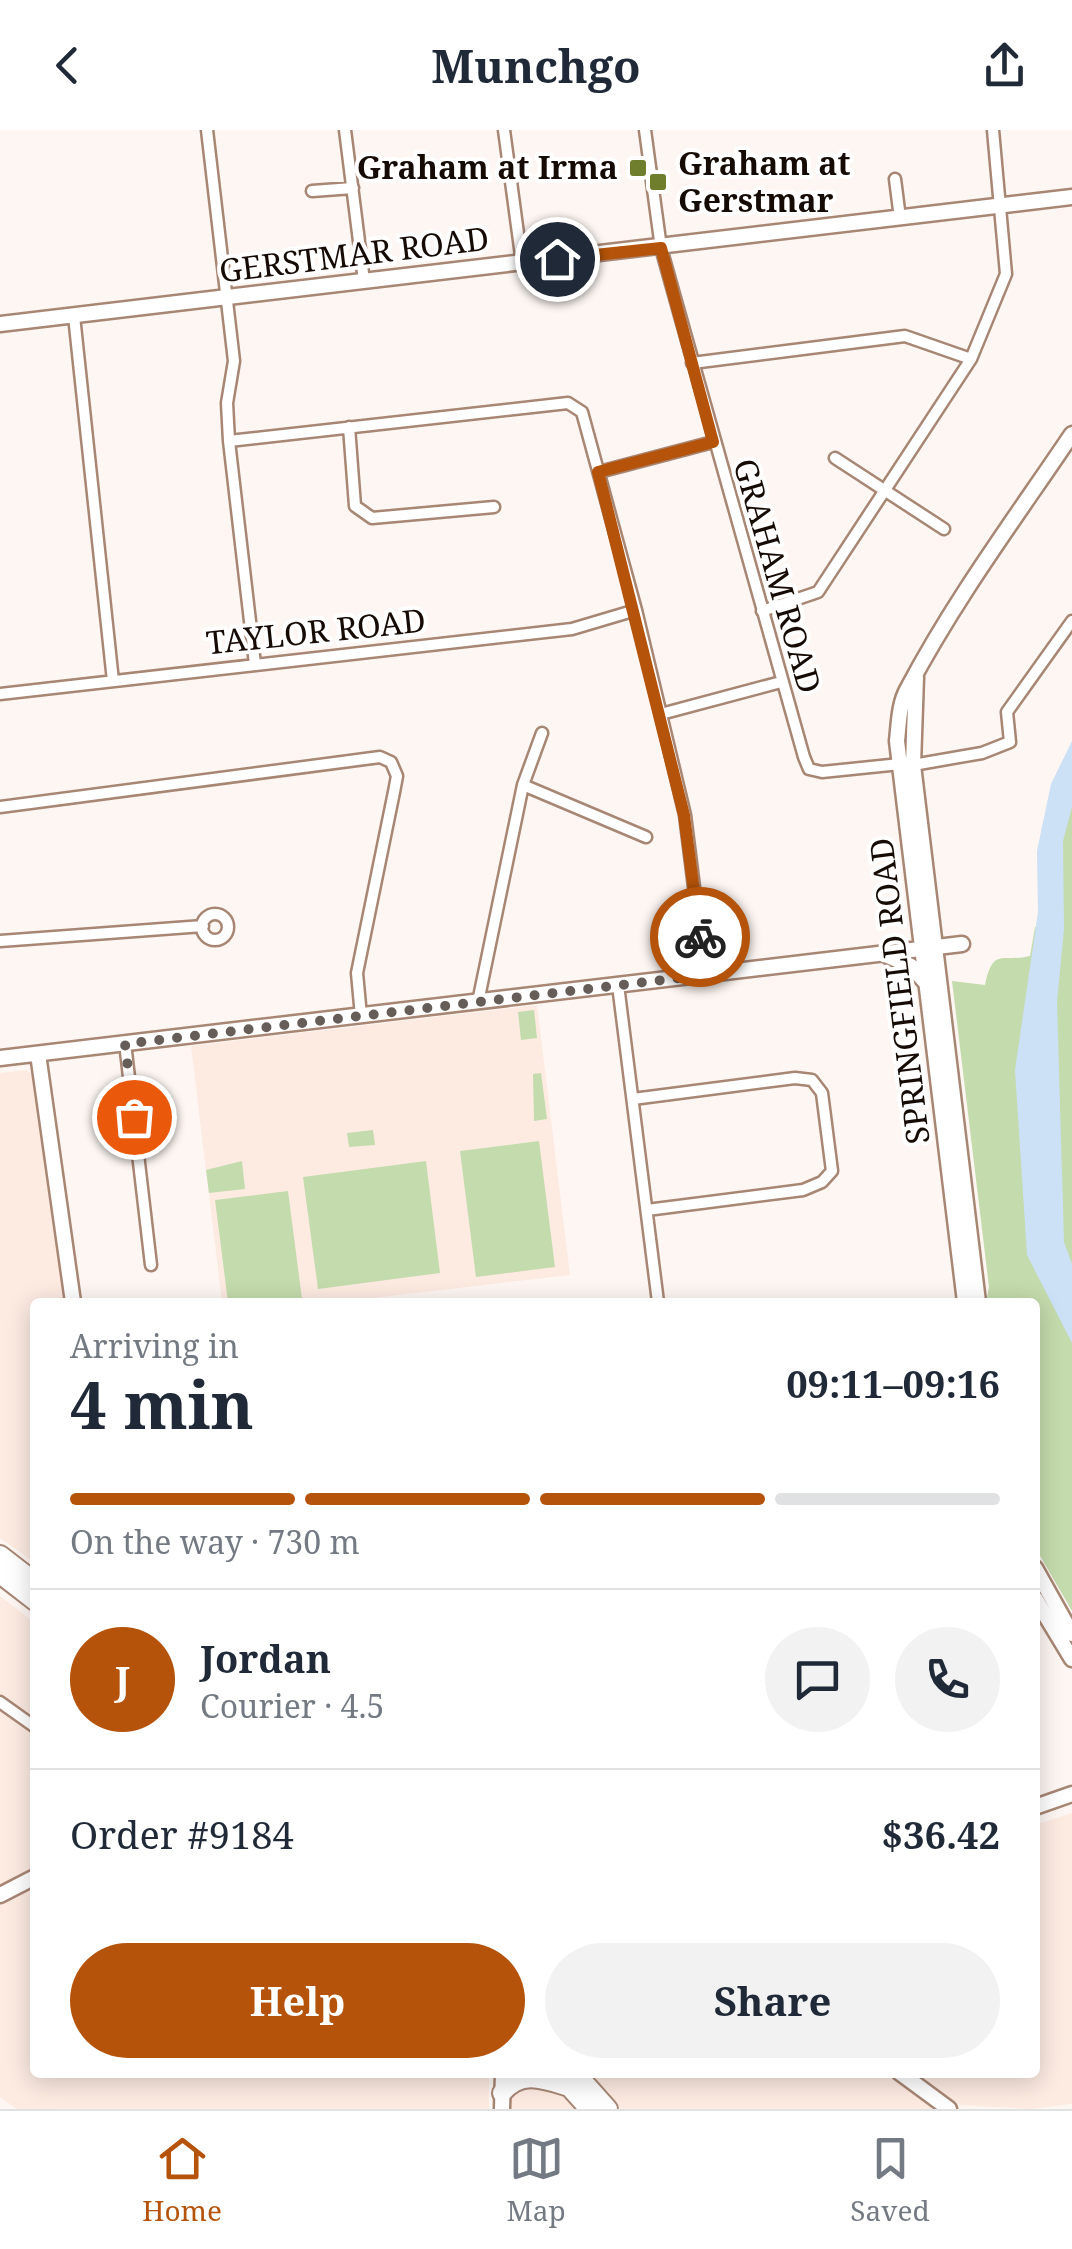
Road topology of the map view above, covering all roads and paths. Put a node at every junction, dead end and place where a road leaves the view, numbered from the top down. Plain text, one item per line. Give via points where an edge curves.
1 (207, 130) edge
2 (345, 130) edge
3 (504, 130) edge
4 (645, 130) edge
5 (993, 130) edge
6 (896, 179) dead end
7 (352, 188) junction
8 (312, 191) dead end
9 (1072, 198) edge
10 (1001, 206) junction
11 (900, 218) junction
12 (661, 248) junction
13 (522, 263) junction
14 (364, 282) junction
15 (228, 298) junction
16 (74, 316) junction
17 (0, 324) edge
18 (971, 359) junction
19 (692, 363) junction
20 (348, 427) junction
21 (1072, 434) edge
22 (229, 440) junction
23 (713, 442) junction
24 (835, 458) dead end
25 (598, 472) junction
26 (887, 492) junction
27 (494, 507) dead end
28 (944, 530) dead end
29 (636, 610) junction
30 (762, 610) junction
31 (1072, 621) edge
32 (255, 664) junction
33 (113, 681) junction
34 (781, 682) junction
35 (0, 694) edge
36 (661, 714) junction
37 (542, 733) dead end
38 (906, 764) junction
39 (523, 785) junction
40 (0, 807) edge
41 (646, 837) dead end
42 (203, 926) dead end
43 (0, 941) edge
44 (962, 944) dead end
45 (929, 950) junction
46 (884, 954) junction
47 (705, 975) junction
48 (926, 984) junction
49 (618, 986) junction
50 (478, 1002) junction
51 (361, 1016) junction
52 (125, 1044) junction
53 (38, 1054) junction
54 (0, 1058) edge
55 (632, 1098) junction
56 (647, 1210) junction
57 (151, 1265) dead end
58 (73, 1298) edge
59 (658, 1298) edge
60 (965, 1298) edge
61 (977, 1298) edge
62 (0, 1556) edge
63 (0, 1574) edge
64 (1040, 1577) edge
65 (30, 1578) edge
66 (30, 1597) edge
67 (1040, 1606) edge
68 (1072, 1634) edge
69 (1072, 1659) edge
70 (0, 1702) edge
71 (30, 1724) edge
72 (1072, 1794) edge
73 (1040, 1805) edge
74 (30, 1880) edge
75 (0, 1896) edge
76 (496, 2078) edge
77 (502, 2078) edge
78 (527, 2078) edge
79 (567, 2078) edge
80 (567, 2078) edge
81 (907, 2078) edge
82 (500, 2104) edge
83 (589, 2109) edge
84 (608, 2109) edge
85 (948, 2109) edge

1 - 15 street
2 - 7 street
3 - 13 street
4 - 12 street, GRAHAM ROAD
5 - 10 street
6 - 11 street
7 - 8 street
7 - 14 street
9 - 10 street, GERSTMAR ROAD
10 - 11 street, GERSTMAR ROAD
10 - 18 street via 1006,274
11 - 12 street, GERSTMAR ROAD
12 - 13 street, GERSTMAR ROAD
12 - 19 street, GRAHAM ROAD
13 - 14 street, GERSTMAR ROAD
14 - 15 street, GERSTMAR ROAD
15 - 16 street, GERSTMAR ROAD
15 - 22 street via 234,361
16 - 17 street, GERSTMAR ROAD
16 - 33 street
18 - 19 street via 905,336
18 - 26 street
19 - 23 street, GRAHAM ROAD
20 - 22 street
20 - 25 street via 568,403 582,412
20 - 27 street via 355,506 372,518
21 - 38 street, SPRINGFIELD ROAD via 916,676
22 - 32 street
23 - 25 street
23 - 30 street, GRAHAM ROAD
24 - 26 street
25 - 29 street
26 - 28 street
26 - 30 street via 818,592
29 - 32 street, TAYLOR ROAD via 572,629
29 - 36 street
30 - 34 street, GRAHAM ROAD
31 - 38 street, GRAHAM ROAD via 1007,712 1010,742
32 - 33 street, TAYLOR ROAD
33 - 35 street, TAYLOR ROAD
34 - 36 street
34 - 38 street, GRAHAM ROAD via 809,769
36 - 47 street via 684,815
37 - 39 street
38 - 45 street, SPRINGFIELD ROAD
39 - 41 street
39 - 50 street
40 - 51 street via 380,758 390,762 397,776 357,973
42 - 43 street
44 - 45 street
45 - 46 street
45 - 48 street, SPRINGFIELD ROAD
45 - 61 street, SPRINGFIELD ROAD
46 - 47 street
46 - 48 street via 912,966
47 - 49 street
48 - 60 street, SPRINGFIELD ROAD
49 - 50 street
49 - 55 street
50 - 51 street
51 - 52 street
52 - 53 street
52 - 57 street
53 - 54 street
53 - 58 street
55 - 56 street
55 - 56 street via 795,1078 812,1080 825,1112 832,1171 822,1182
56 - 59 street
62 - 65 highway
63 - 66 highway
64 - 68 street
67 - 69 street
70 - 71 street
72 - 73 street
74 - 75 street
76 - 82 street
77 - 82 street
78 - 82 highway via 510,2082
79 - 83 highway
80 - 84 highway
81 - 85 street

